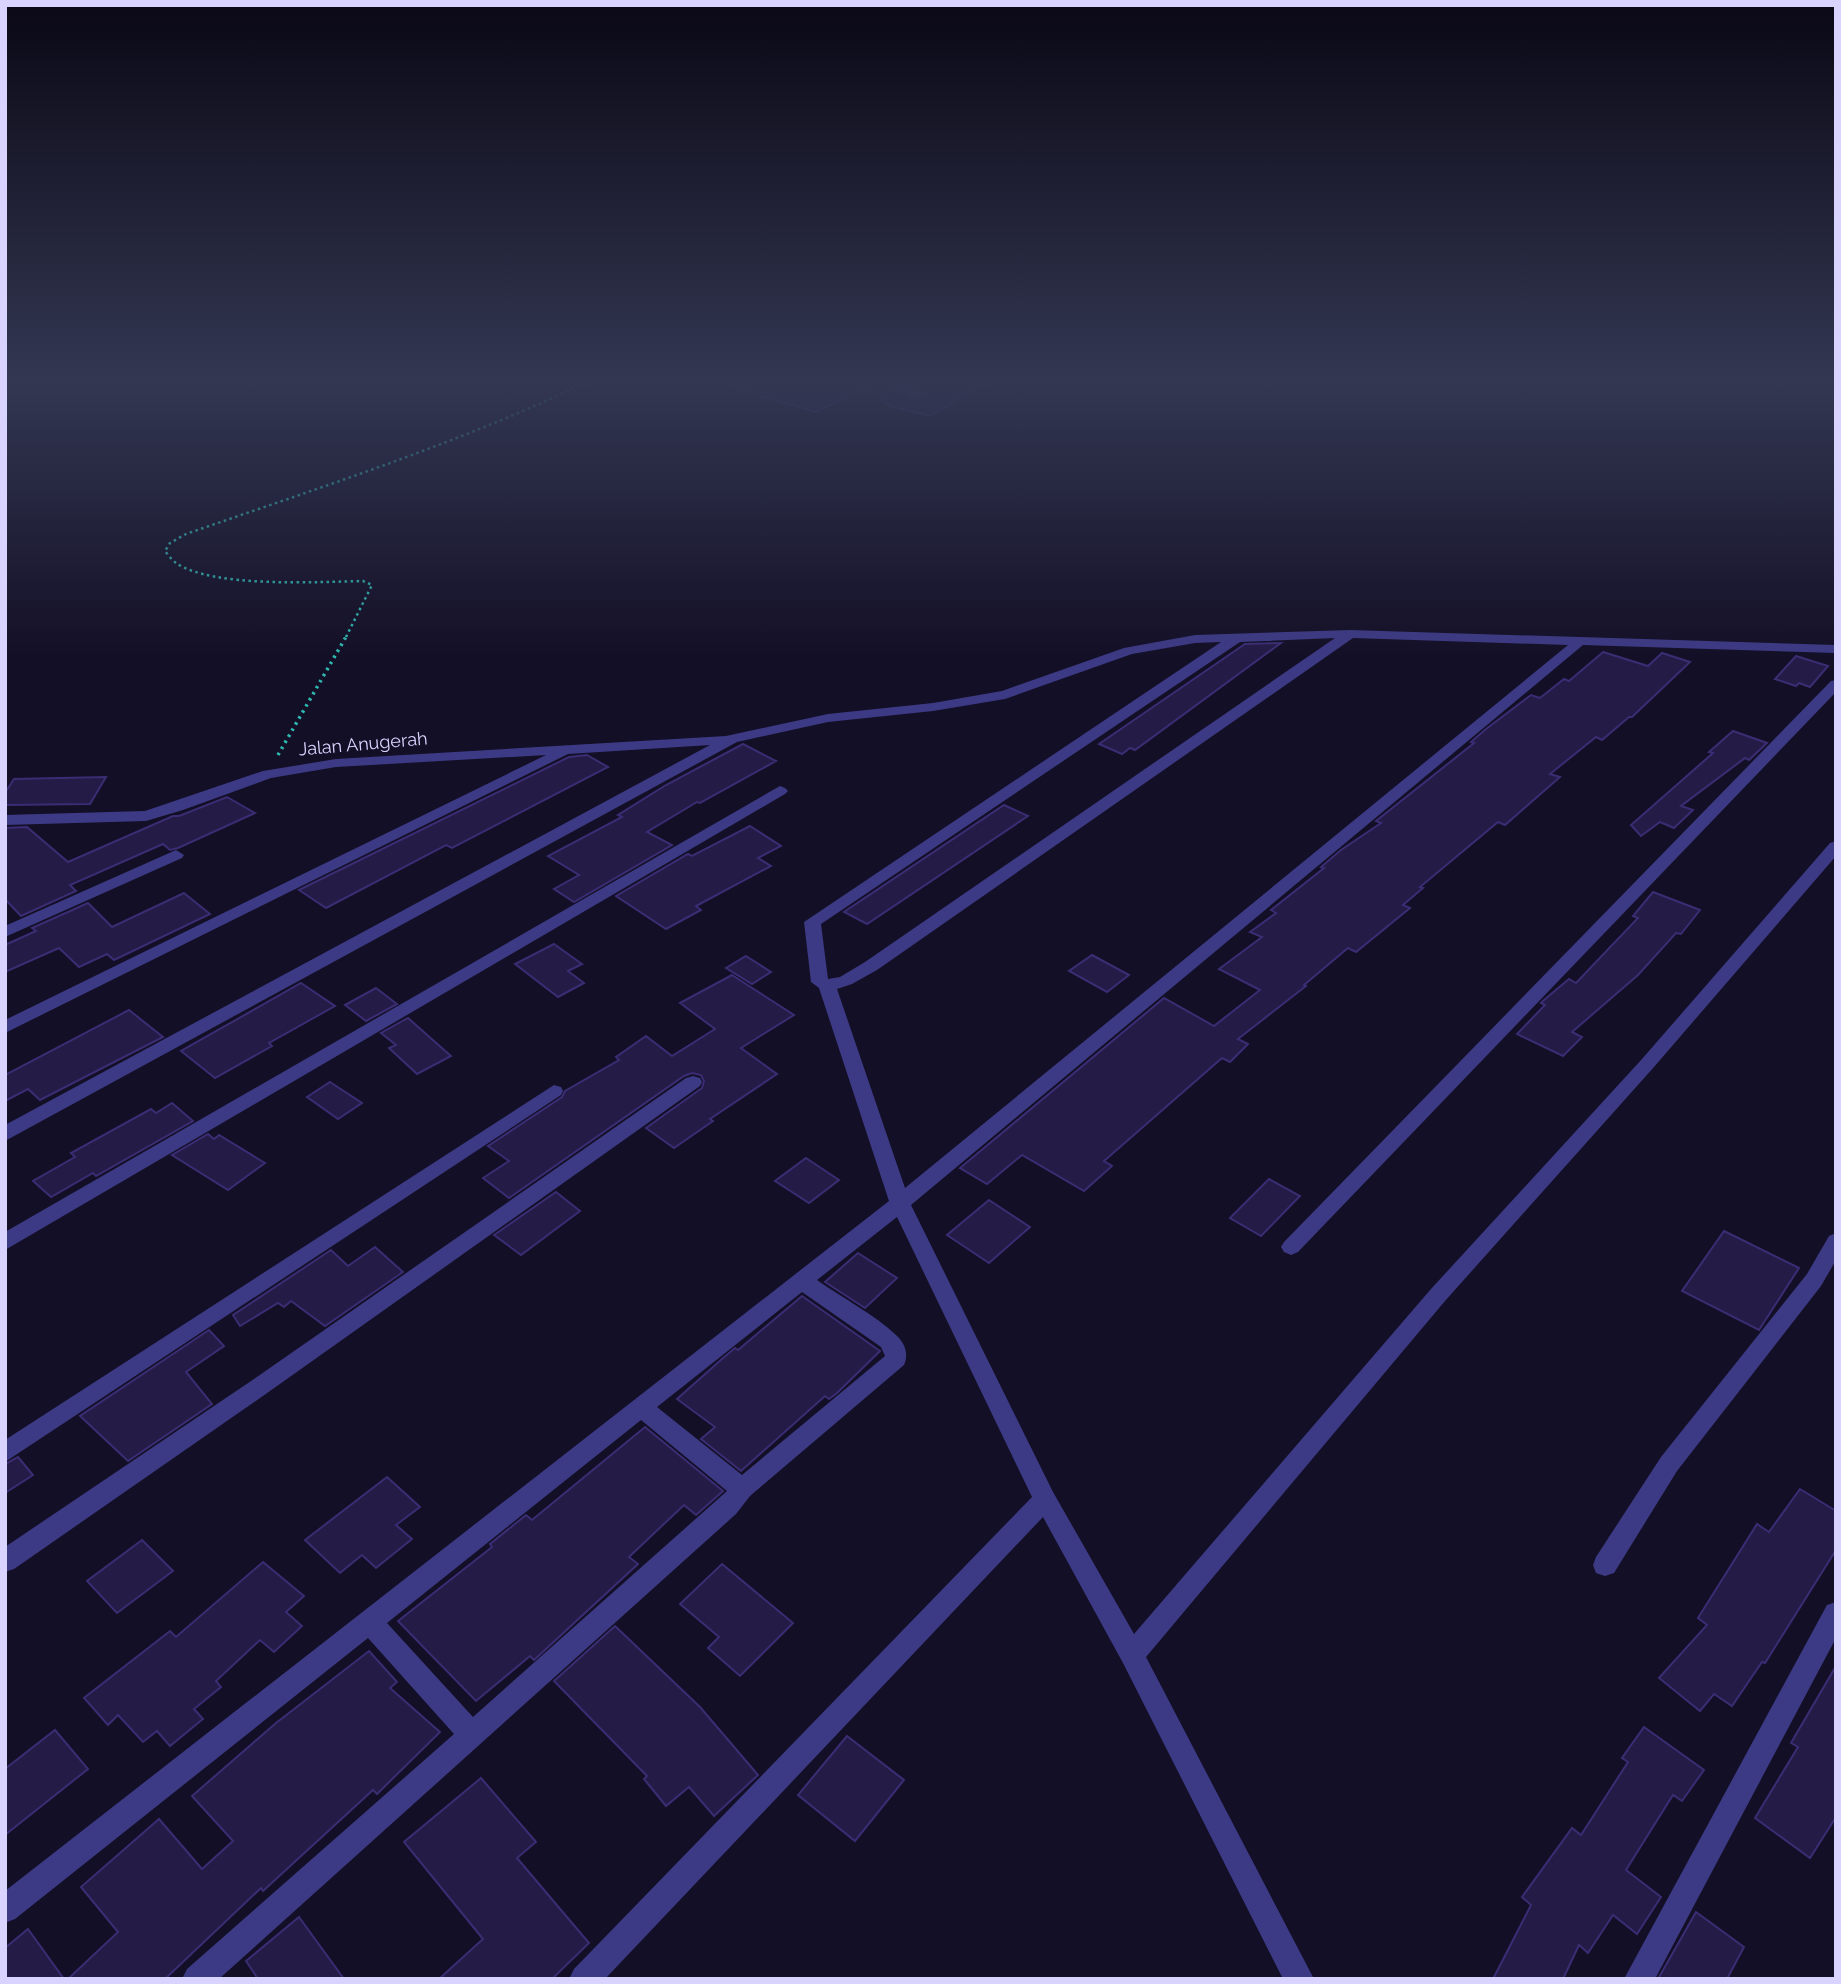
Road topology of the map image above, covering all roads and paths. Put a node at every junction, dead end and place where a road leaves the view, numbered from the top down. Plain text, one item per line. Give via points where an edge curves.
1 (356, 474) edge
2 (1350, 634) junction
3 (1237, 637) junction
4 (1580, 642) junction
5 (1836, 649) edge
6 (1836, 684) edge
7 (732, 739) junction
8 (569, 749) junction
9 (268, 774) junction
10 (780, 791) dead end
11 (5, 820) edge
12 (1836, 846) edge
13 (176, 855) dead end
14 (5, 932) edge
15 (827, 986) junction
16 (5, 1027) edge
17 (693, 1082) dead end
18 (554, 1091) dead end
19 (5, 1134) edge
20 (900, 1203) junction
21 (1836, 1241) edge
22 (5, 1242) edge
23 (1291, 1247) dead end
24 (802, 1281) junction
25 (641, 1407) junction
26 (5, 1452) edge
27 (742, 1489) junction
28 (1045, 1499) junction
29 (5, 1561) edge
30 (1605, 1565) dead end
31 (1836, 1613) edge
32 (370, 1622) junction
33 (1132, 1655) junction
34 (472, 1736) junction
35 (5, 1909) edge
36 (197, 1979) edge
37 (584, 1979) edge
38 (1299, 1979) edge
39 (1639, 1979) edge

1 - 9 path via 170,543 165,551 182,565 224,577 363,581 372,585
2 - 3 street
2 - 4 street
2 - 15 street via 870,966
3 - 7 street via 1149,646 1028,688 974,701 828,718
3 - 15 street via 812,922 817,979
4 - 5 street
4 - 20 street
6 - 23 street
7 - 8 street, Jalan Anugerah
7 - 19 street
8 - 9 street, Jalan Anugerah via 335,763
8 - 16 street
9 - 11 street, Jalan Anugerah via 146,816
10 - 22 street
12 - 33 street via 1438,1295
13 - 14 street
15 - 20 street
17 - 29 street
18 - 26 street
20 - 24 street
20 - 28 street
21 - 30 street via 1814,1280 1669,1464
24 - 25 street
24 - 27 street via 889,1341 896,1359
25 - 27 street
25 - 32 street
27 - 34 street via 728,1507
28 - 33 street
28 - 37 street
31 - 39 street
32 - 34 street
32 - 35 street
33 - 38 street
34 - 36 street

